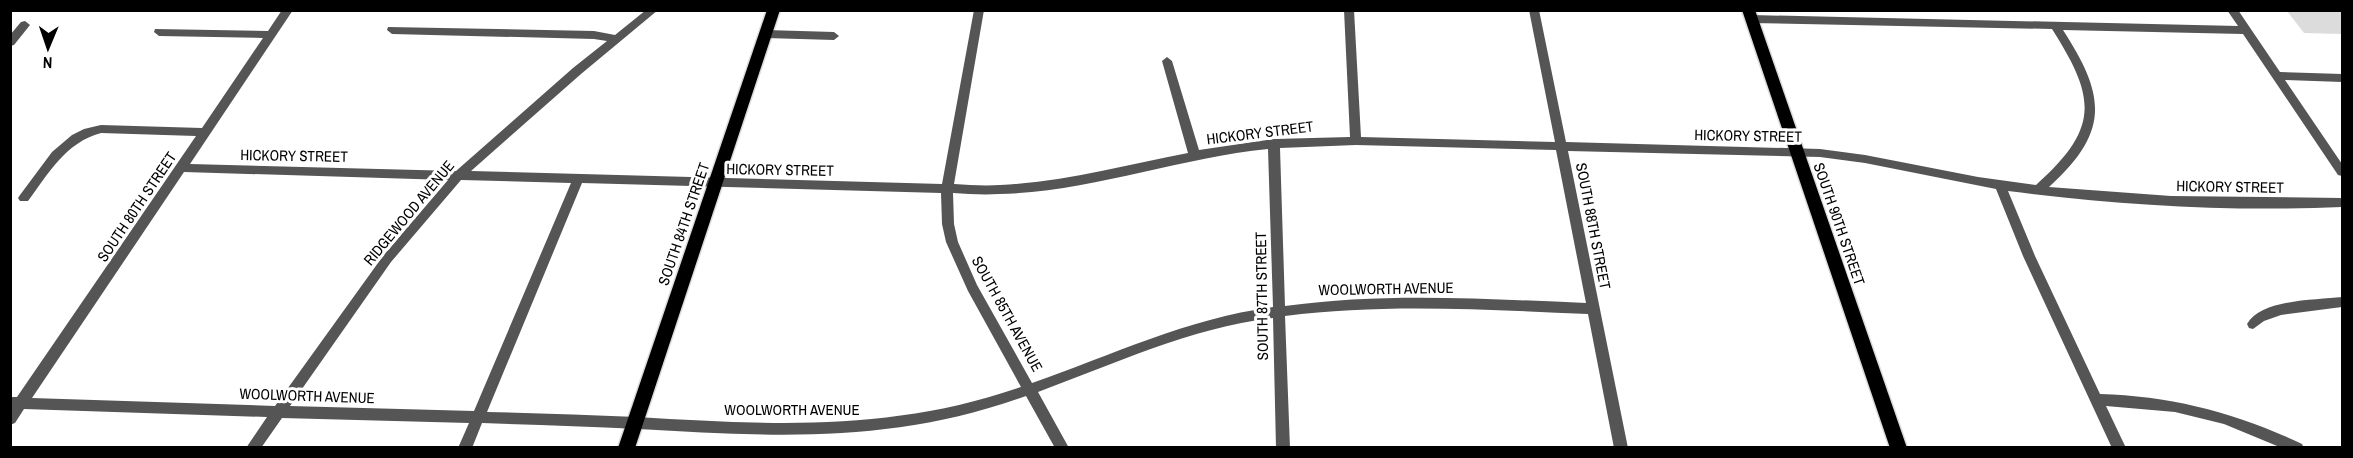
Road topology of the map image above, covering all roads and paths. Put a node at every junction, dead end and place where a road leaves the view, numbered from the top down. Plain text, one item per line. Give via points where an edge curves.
1 (653, 10) edge
2 (774, 10) edge
3 (979, 10) edge
4 (1349, 10) edge
5 (1534, 10) edge
6 (1871, 10) edge
7 (2232, 10) edge
8 (288, 11) edge
9 (1749, 15) edge
10 (1876, 22) junction
11 (10, 25) edge
12 (2055, 26) junction
13 (392, 30) dead end
14 (2246, 30) junction
15 (159, 32) dead end
16 (766, 34) junction
17 (271, 35) junction
18 (834, 36) dead end
19 (616, 39) junction
20 (10, 42) edge
21 (1167, 60) dead end
22 (2276, 76) junction
23 (2343, 78) edge
24 (206, 132) junction
25 (1356, 141) junction
26 (1275, 143) junction
27 (1561, 146) junction
28 (1797, 152) junction
29 (1195, 156) junction
30 (181, 168) junction
31 (2343, 172) edge
32 (458, 176) junction
33 (578, 180) junction
34 (715, 183) junction
35 (2001, 185) junction
36 (946, 189) junction
37 (2038, 189) junction
38 (24, 198) dead end
39 (2343, 203) edge
40 (2343, 302) edge
41 (1593, 309) junction
42 (1278, 311) junction
43 (2253, 324) dead end
44 (1029, 389) junction
45 (2097, 400) junction
46 (16, 404) edge
47 (277, 412) junction
48 (477, 418) junction
49 (10, 419) edge
50 (634, 423) junction
51 (253, 447) edge
52 (465, 447) edge
53 (626, 447) edge
54 (1062, 447) edge
55 (1283, 447) edge
56 (1621, 447) edge
57 (1899, 447) edge
58 (2119, 447) edge
59 (2297, 447) edge

1 - 19 street, RIDGEWOOD AVENUE
2 - 16 main road, SOUTH 84TH STREET
3 - 36 street, SOUTH 85TH AVENUE
4 - 25 street
5 - 27 street, SOUTH 88TH STREET
6 - 10 street
7 - 14 street
8 - 17 street, SOUTH 80TH STREET
9 - 10 street
9 - 28 main road, SOUTH 90TH STREET
10 - 12 street
11 - 20 street via 25,25
12 - 14 street
12 - 37 street via 2085,79 2090,110 2078,147
13 - 19 street via 594,35
14 - 22 street
15 - 17 street
16 - 18 street
16 - 34 main road, SOUTH 84TH STREET
17 - 24 street, SOUTH 80TH STREET
19 - 32 street, RIDGEWOOD AVENUE
21 - 29 street
22 - 23 street
22 - 31 street
24 - 30 street, SOUTH 80TH STREET
24 - 38 street via 101,129 81,135 65,146
25 - 26 street, HICKORY STREET
25 - 27 street, HICKORY STREET
26 - 29 street, HICKORY STREET
26 - 42 street, SOUTH 87TH STREET
27 - 28 street, HICKORY STREET
27 - 41 street, SOUTH 88TH STREET
28 - 35 street, HICKORY STREET via 1867,159
28 - 57 main road, SOUTH 90TH STREET
29 - 36 street, HICKORY STREET via 1045,186
30 - 32 street, HICKORY STREET
30 - 46 street, SOUTH 80TH STREET
32 - 33 street, HICKORY STREET
32 - 47 street, RIDGEWOOD AVENUE via 387,259
33 - 34 street, HICKORY STREET
33 - 48 street
34 - 36 street, HICKORY STREET
34 - 50 main road, SOUTH 84TH STREET
35 - 37 street, HICKORY STREET
35 - 45 street
36 - 44 street, SOUTH 85TH AVENUE via 948,224 958,261
37 - 39 street, HICKORY STREET via 2148,200
40 - 43 street via 2273,311 2256,318
41 - 42 street, WOOLWORTH AVENUE via 1378,302
41 - 56 street, SOUTH 88TH STREET
42 - 44 street, WOOLWORTH AVENUE via 1164,338
42 - 55 street, SOUTH 87TH STREET
44 - 50 street, WOOLWORTH AVENUE via 952,412 863,427 788,429
44 - 54 street, SOUTH 85TH AVENUE
45 - 58 street
45 - 59 street via 2163,404 2205,412
46 - 47 street, WOOLWORTH AVENUE
46 - 49 street, SOUTH 80TH STREET
47 - 48 street, WOOLWORTH AVENUE
47 - 51 street, RIDGEWOOD AVENUE
48 - 50 street, WOOLWORTH AVENUE
48 - 52 street
50 - 53 main road, SOUTH 84TH STREET

